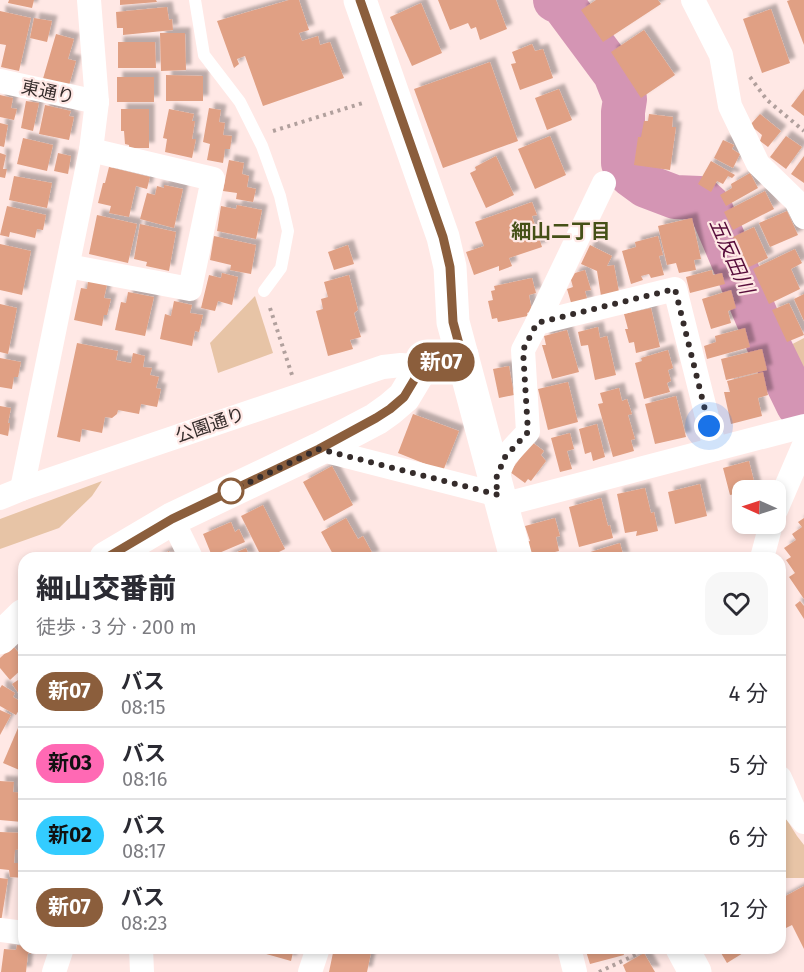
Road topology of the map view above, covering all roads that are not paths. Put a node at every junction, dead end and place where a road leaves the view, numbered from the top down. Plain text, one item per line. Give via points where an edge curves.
1 (89, 0) edge
2 (195, 0) edge
3 (360, 0) edge
4 (693, 0) edge
5 (0, 81) edge
6 (97, 102) junction
7 (91, 150) junction
8 (604, 183) dead end
9 (801, 206) edge
10 (68, 266) junction
11 (264, 291) road end
12 (537, 323) junction
13 (462, 355) junction
14 (422, 367) junction
15 (804, 426) edge
16 (804, 445) edge
17 (319, 449) junction
18 (715, 449) junction
19 (786, 487) edge
20 (11, 493) edge
21 (499, 493) junction
22 (172, 519) junction
23 (768, 534) edge
24 (116, 552) edge
25 (188, 552) edge
26 (514, 552) edge
27 (764, 552) edge
28 (18, 621) edge
29 (0, 638) edge
30 (786, 792) edge
31 (804, 822) edge
32 (0, 930) edge
33 (18, 932) edge
34 (60, 954) edge
35 (141, 954) edge
36 (316, 954) edge
37 (570, 954) edge
38 (685, 954) edge
39 (54, 972) edge
40 (142, 972) edge
41 (310, 972) edge
42 (575, 972) edge
43 (695, 972) edge

1 - 6 street
2 - 11 lane via 204,55 240,102 262,146 280,196 288,231 281,268
3 - 13 street via 443,237 450,267 453,322
4 - 9 street via 721,55 730,106 758,164
5 - 6 street, 東通り
6 - 7 street
7 - 10 street
7 - 10 street via 213,179 190,289
8 - 12 street
10 - 20 street
12 - 18 street via 675,289
12 - 21 street via 523,350 528,432 505,457
13 - 14 street
13 - 21 street
14 - 17 street via 404,397 390,409
14 - 20 street, 公園通り via 383,367
15 - 18 street
16 - 19 street
17 - 21 street
17 - 22 street
18 - 21 street
21 - 26 street
22 - 24 street
22 - 25 street
23 - 27 street
28 - 29 street
30 - 31 street
32 - 33 street
34 - 39 street
35 - 40 street
36 - 41 street
37 - 42 street
38 - 43 street

